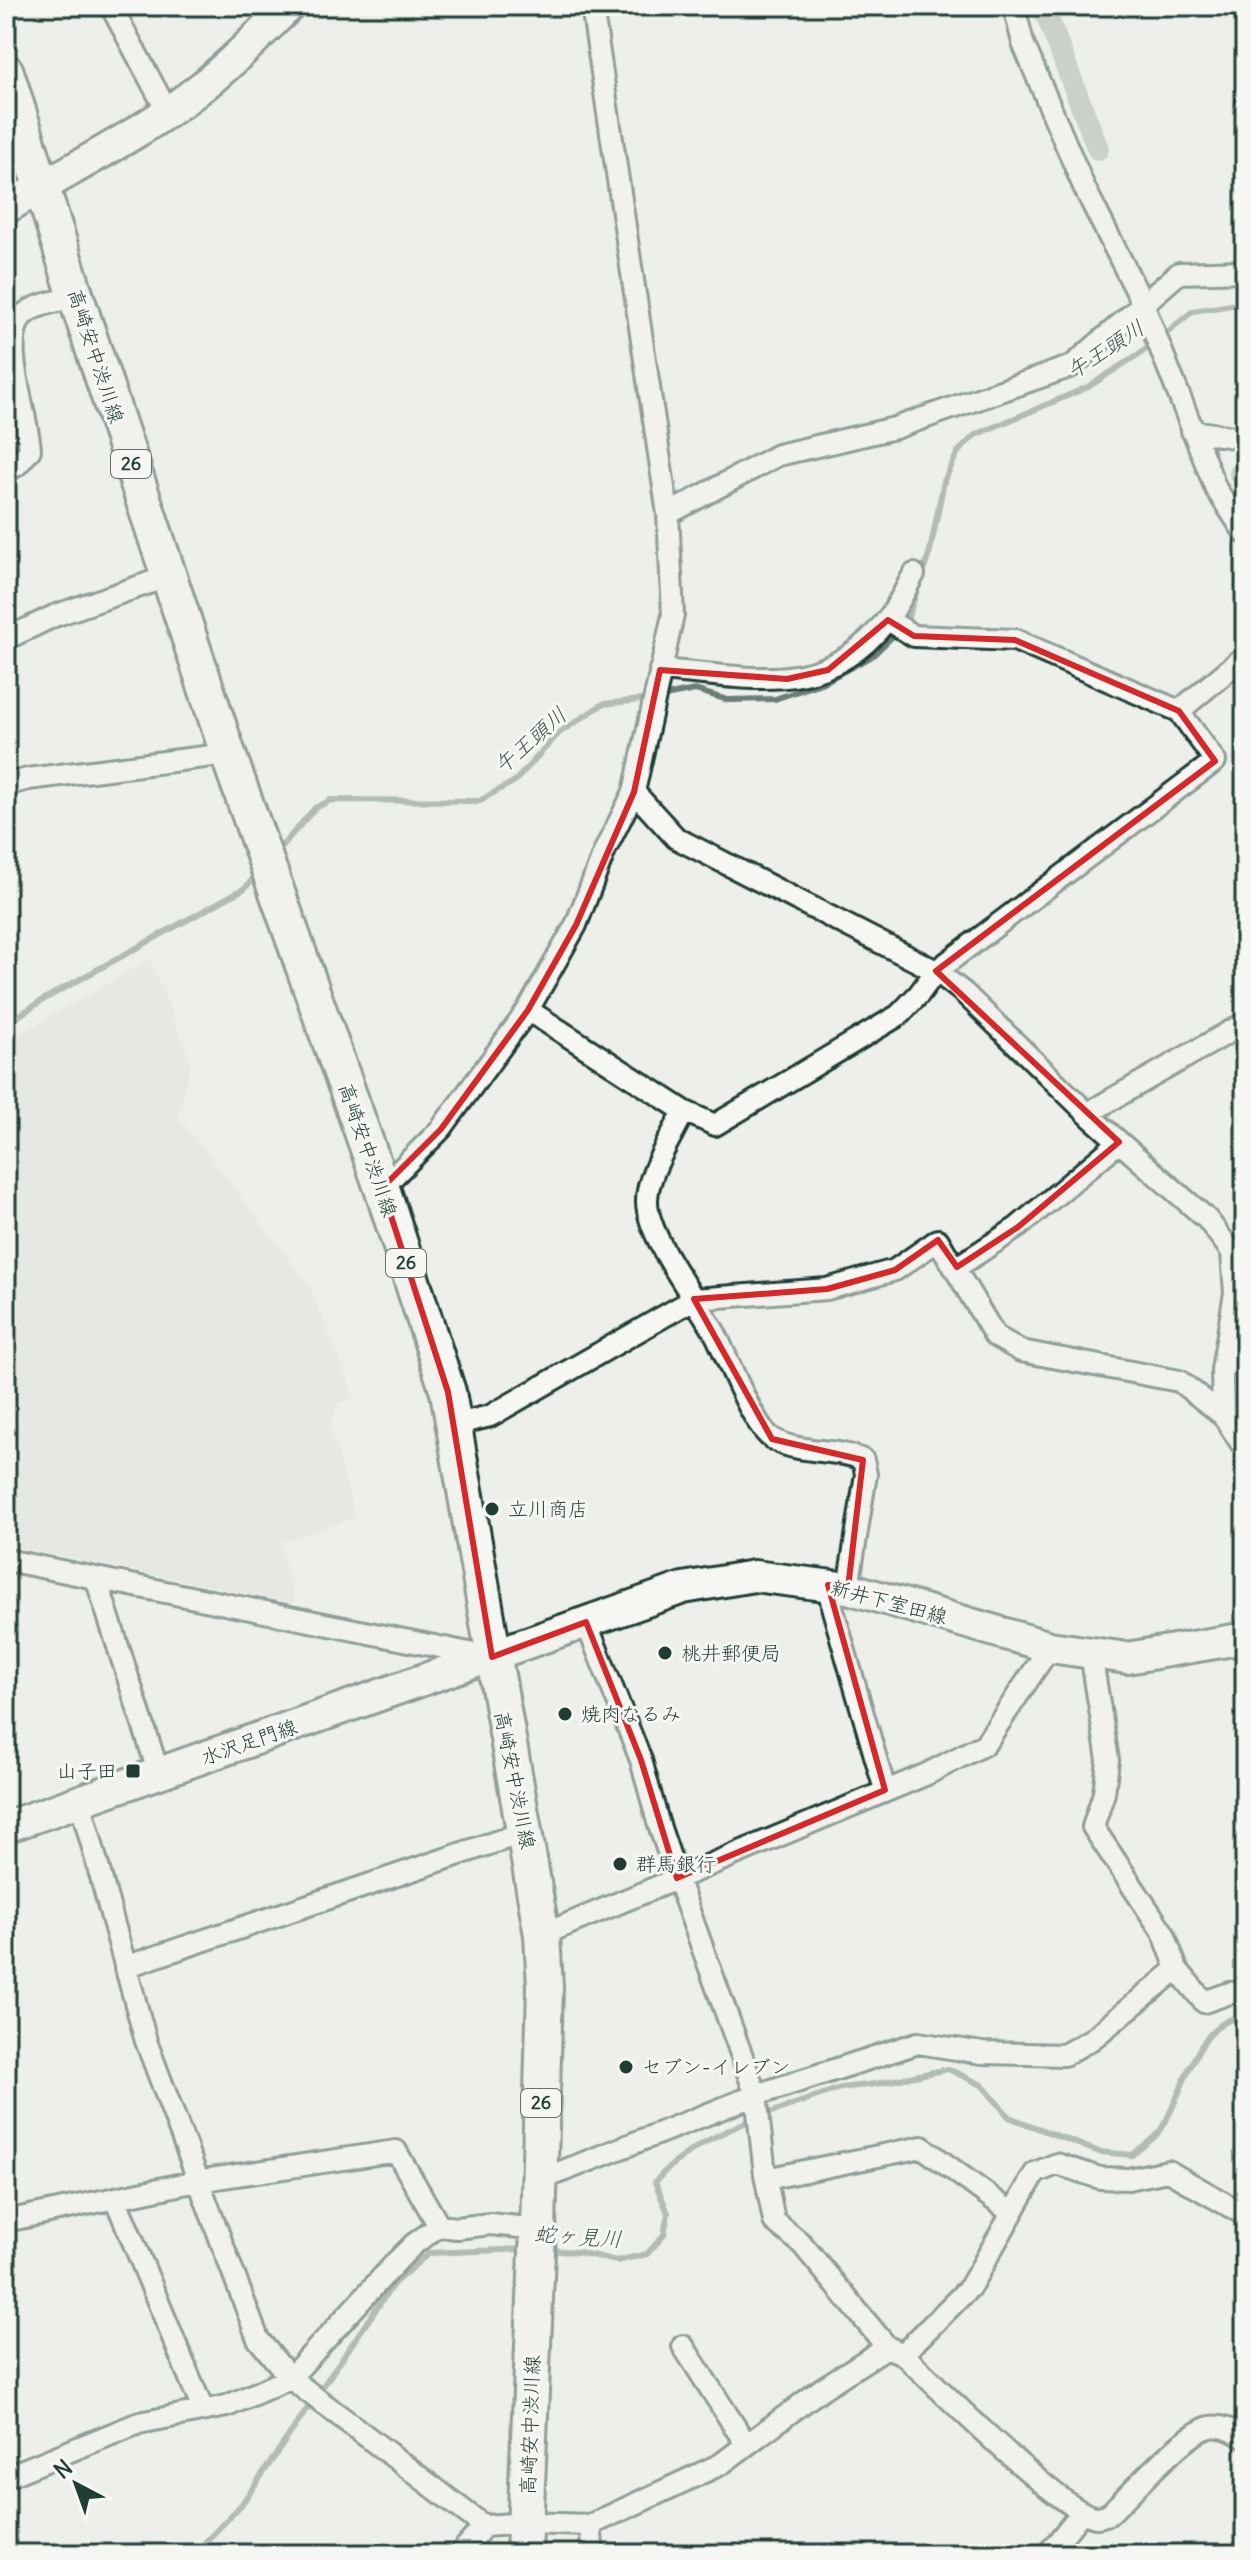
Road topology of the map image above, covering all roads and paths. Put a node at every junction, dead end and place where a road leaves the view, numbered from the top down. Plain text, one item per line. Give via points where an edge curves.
1 (111, 6) edge
2 (289, 6) edge
3 (592, 6) edge
4 (1014, 6) edge
5 (6, 72) edge
6 (167, 111) junction
7 (42, 186) junction
8 (6, 208) edge
9 (1245, 271) edge
10 (76, 297) junction
11 (1143, 304) junction
12 (1192, 431) junction
13 (1245, 441) edge
14 (6, 471) edge
15 (668, 514) junction
16 (1245, 533) edge
17 (914, 574) dead end
18 (169, 576) junction
19 (888, 620) junction
20 (6, 639) edge
21 (1245, 656) edge
22 (659, 676) junction
23 (1179, 711) junction
24 (228, 754) junction
25 (6, 785) edge
26 (634, 792) junction
27 (936, 971) junction
28 (528, 1010) junction
29 (1245, 1023) edge
30 (684, 1111) junction
31 (1088, 1113) junction
32 (1119, 1142) junction
33 (382, 1188) junction
34 (957, 1267) junction
35 (694, 1299) junction
36 (1223, 1415) junction
37 (453, 1425) junction
38 (1245, 1449) edge
39 (6, 1560) edge
40 (96, 1578) junction
41 (838, 1586) junction
42 (586, 1622) junction
43 (1245, 1638) edge
44 (1050, 1647) junction
45 (1091, 1653) junction
46 (492, 1657) junction
47 (159, 1774) junction
48 (885, 1790) junction
49 (80, 1801) junction
50 (6, 1827) edge
51 (525, 1832) junction
52 (677, 1878) junction
53 (542, 1935) junction
54 (125, 1967) junction
55 (1177, 1969) junction
56 (1245, 1992) edge
57 (756, 2095) junction
58 (766, 2179) junction
59 (540, 2180) junction
60 (197, 2181) junction
61 (115, 2198) junction
62 (1012, 2213) junction
63 (1245, 2215) edge
64 (6, 2221) edge
65 (439, 2226) junction
66 (538, 2229) junction
67 (683, 2346) dead end
68 (895, 2351) junction
69 (290, 2378) junction
70 (203, 2410) junction
71 (1241, 2430) edge
72 (746, 2444) junction
73 (6, 2477) edge
74 (1082, 2512) junction
75 (590, 2525) junction
76 (484, 2526) junction
77 (525, 2538) edge
78 (460, 2554) edge
79 (593, 2554) edge
80 (1048, 2554) edge

1 - 6 street
2 - 6 main road via 224,68
3 - 15 street
4 - 11 street via 1023,43 1084,187
5 - 7 main road, 高崎安中渋川線 / 26
6 - 7 main road
7 - 8 main road
7 - 10 main road, 高崎安中渋川線 / 26
9 - 11 street via 1179,273
10 - 14 street via 35,308 15,327 9,352 30,450
10 - 18 main road, 高崎安中渋川線 / 26
11 - 12 street
11 - 15 street via 1072,366 895,428 778,455
12 - 13 street
12 - 16 street via 1216,489
15 - 22 street via 673,615
17 - 19 street
18 - 20 street via 54,616
18 - 24 main road, 高崎安中渋川線 / 26
19 - 22 street via 867,643 828,670 787,679
19 - 23 street via 914,636 1015,640
21 - 23 street
22 - 26 street
23 - 27 street via 1215,761
24 - 25 street
24 - 33 main road, 高崎安中渋川線 / 26
26 - 27 street via 676,838
26 - 28 street via 576,925
27 - 30 street via 899,1015 715,1125
27 - 31 street
28 - 30 street
28 - 33 street via 441,1129
29 - 31 street
30 - 35 street via 653,1175 647,1201 655,1232
31 - 32 street
32 - 34 street via 1018,1227
32 - 36 street via 1207,1219 1232,1252 1235,1293 1222,1370
33 - 37 main road, 高崎安中渋川線 / 26 via 448,1392
34 - 35 street via 938,1240 895,1270 827,1289
34 - 36 street via 995,1336 1021,1351 1179,1381
35 - 37 street via 490,1416
35 - 41 street via 772,1439 863,1460 866,1474
36 - 38 street
37 - 46 main road, 高崎安中渋川線 / 26
39 - 40 street
40 - 46 street
40 - 47 street
41 - 42 main road, 新井下室田線 via 754,1576 683,1588
41 - 44 main road, 新井下室田線
41 - 48 street via 833,1610
42 - 46 main road, 新井下室田線
42 - 52 street via 641,1760
43 - 45 main road, 新井下室田線 via 1127,1658
44 - 45 main road, 新井下室田線
44 - 48 street via 985,1744
45 - 55 street via 1108,1760 1093,1827 1164,1934
46 - 47 main road, 水沢足門線
46 - 51 main road, 高崎安中渋川線 / 26
47 - 49 main road, 水沢足門線
48 - 52 street
49 - 50 main road, 水沢足門線
49 - 54 street
51 - 53 main road, 高崎安中渋川線 / 26
51 - 54 street
52 - 53 street
52 - 57 street
53 - 59 main road, 高崎安中渋川線 / 26
54 - 60 street
55 - 56 street via 1204,2002
55 - 57 street via 1092,2039 1064,2055 982,2053 918,2043
57 - 58 street
57 - 59 street
58 - 62 street via 922,2147
58 - 68 street via 774,2221 802,2244
59 - 66 main road, 高崎安中渋川線 / 26
60 - 61 street
60 - 65 street via 396,2151
60 - 69 street via 258,2339
61 - 64 street
61 - 70 street
62 - 63 street via 1035,2173 1057,2164 1100,2178 1168,2171
62 - 68 street via 970,2287
65 - 66 street
65 - 69 street via 398,2260
66 - 77 main road, 高崎安中渋川線 / 26
67 - 72 street
68 - 72 street via 823,2388
68 - 74 street via 1021,2467
69 - 70 street via 227,2406
69 - 76 street
70 - 73 street via 139,2423
71 - 74 street via 1207,2428 1179,2447 1109,2514
72 - 75 street via 721,2464
74 - 80 street
75 - 77 street
75 - 79 street
76 - 77 street
76 - 78 street

